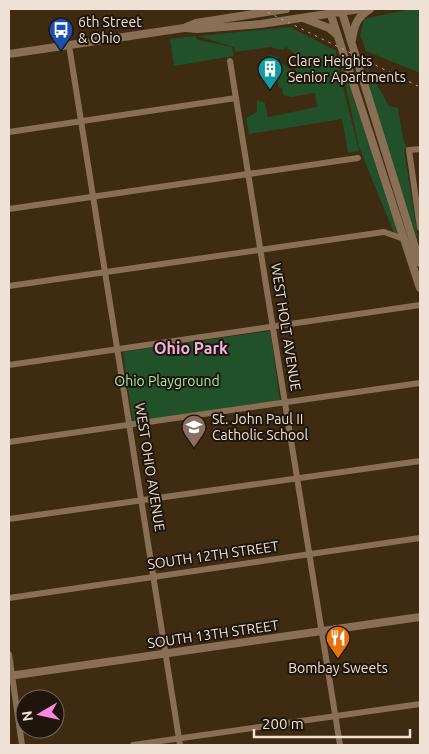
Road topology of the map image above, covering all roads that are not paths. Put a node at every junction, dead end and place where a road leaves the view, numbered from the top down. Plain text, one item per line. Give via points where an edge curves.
1 (286, 9) edge
2 (360, 9) edge
3 (370, 9) edge
4 (341, 10) edge
5 (329, 11) edge
6 (301, 18) junction
7 (184, 28) junction
8 (336, 34) junction
9 (352, 42) junction
10 (69, 45) junction
11 (9, 54) edge
12 (230, 61) dead end
13 (236, 98) junction
14 (81, 121) junction
15 (9, 132) edge
16 (420, 149) edge
17 (358, 158) dead end
18 (248, 174) junction
19 (93, 197) junction
20 (9, 209) edge
21 (420, 228) edge
22 (404, 240) junction
23 (260, 250) junction
24 (417, 259) edge
25 (105, 272) junction
26 (9, 286) edge
27 (420, 288) edge
28 (420, 305) edge
29 (273, 327) junction
30 (118, 349) junction
31 (9, 365) edge
32 (420, 383) edge
33 (285, 403) junction
34 (131, 425) junction
35 (9, 442) edge
36 (420, 461) edge
37 (298, 479) junction
38 (143, 500) junction
39 (9, 519) edge
40 (420, 538) edge
41 (310, 554) junction
42 (154, 577) junction
43 (9, 598) edge
44 (420, 617) edge
45 (323, 631) junction
46 (167, 653) junction
47 (9, 654) edge
48 (10, 676) edge
49 (420, 704) edge
50 (336, 716) junction
51 (180, 742) edge
52 (22, 745) edge
53 (133, 745) edge
54 (340, 745) edge

1 - 7 street via 196,23
2 - 4 street
3 - 9 street via 354,26
4 - 5 street
4 - 9 street
5 - 6 street
5 - 8 street
6 - 7 street
6 - 8 street via 329,28
7 - 10 street
8 - 22 street
9 - 24 street
10 - 11 street
10 - 14 street, WEST OHIO AVENUE
12 - 13 street, WEST HOLT AVENUE
13 - 14 street
13 - 18 street, WEST HOLT AVENUE
14 - 15 street
14 - 19 street, WEST OHIO AVENUE
16 - 21 street via 409,150
17 - 18 street
18 - 19 street
18 - 23 street, WEST HOLT AVENUE
19 - 20 street
19 - 25 street, WEST OHIO AVENUE
22 - 23 street via 384,232
22 - 24 street
23 - 25 street
23 - 29 street, WEST HOLT AVENUE
24 - 27 street
25 - 26 street
25 - 30 street, WEST OHIO AVENUE
28 - 29 street
29 - 30 street
29 - 33 street, WEST HOLT AVENUE
30 - 31 street
30 - 34 street, WEST OHIO AVENUE
32 - 33 street
33 - 34 street
33 - 37 street, WEST HOLT AVENUE
34 - 35 street
34 - 38 street, WEST OHIO AVENUE
36 - 37 street
37 - 38 street
37 - 41 street, WEST HOLT AVENUE
38 - 39 street
38 - 42 street, WEST OHIO AVENUE
40 - 41 street, SOUTH 12TH STREET
41 - 42 street, SOUTH 12TH STREET
41 - 45 street, WEST HOLT AVENUE
42 - 43 street, SOUTH 12TH STREET
42 - 46 street, WEST OHIO AVENUE
44 - 45 street, SOUTH 13TH STREET
45 - 46 street, SOUTH 13TH STREET
45 - 50 street, WEST HOLT AVENUE
46 - 48 street, SOUTH 13TH STREET
46 - 51 street, WEST OHIO AVENUE
47 - 48 street
48 - 52 street
49 - 50 street
50 - 51 street
50 - 54 street, WEST HOLT AVENUE
51 - 53 street

